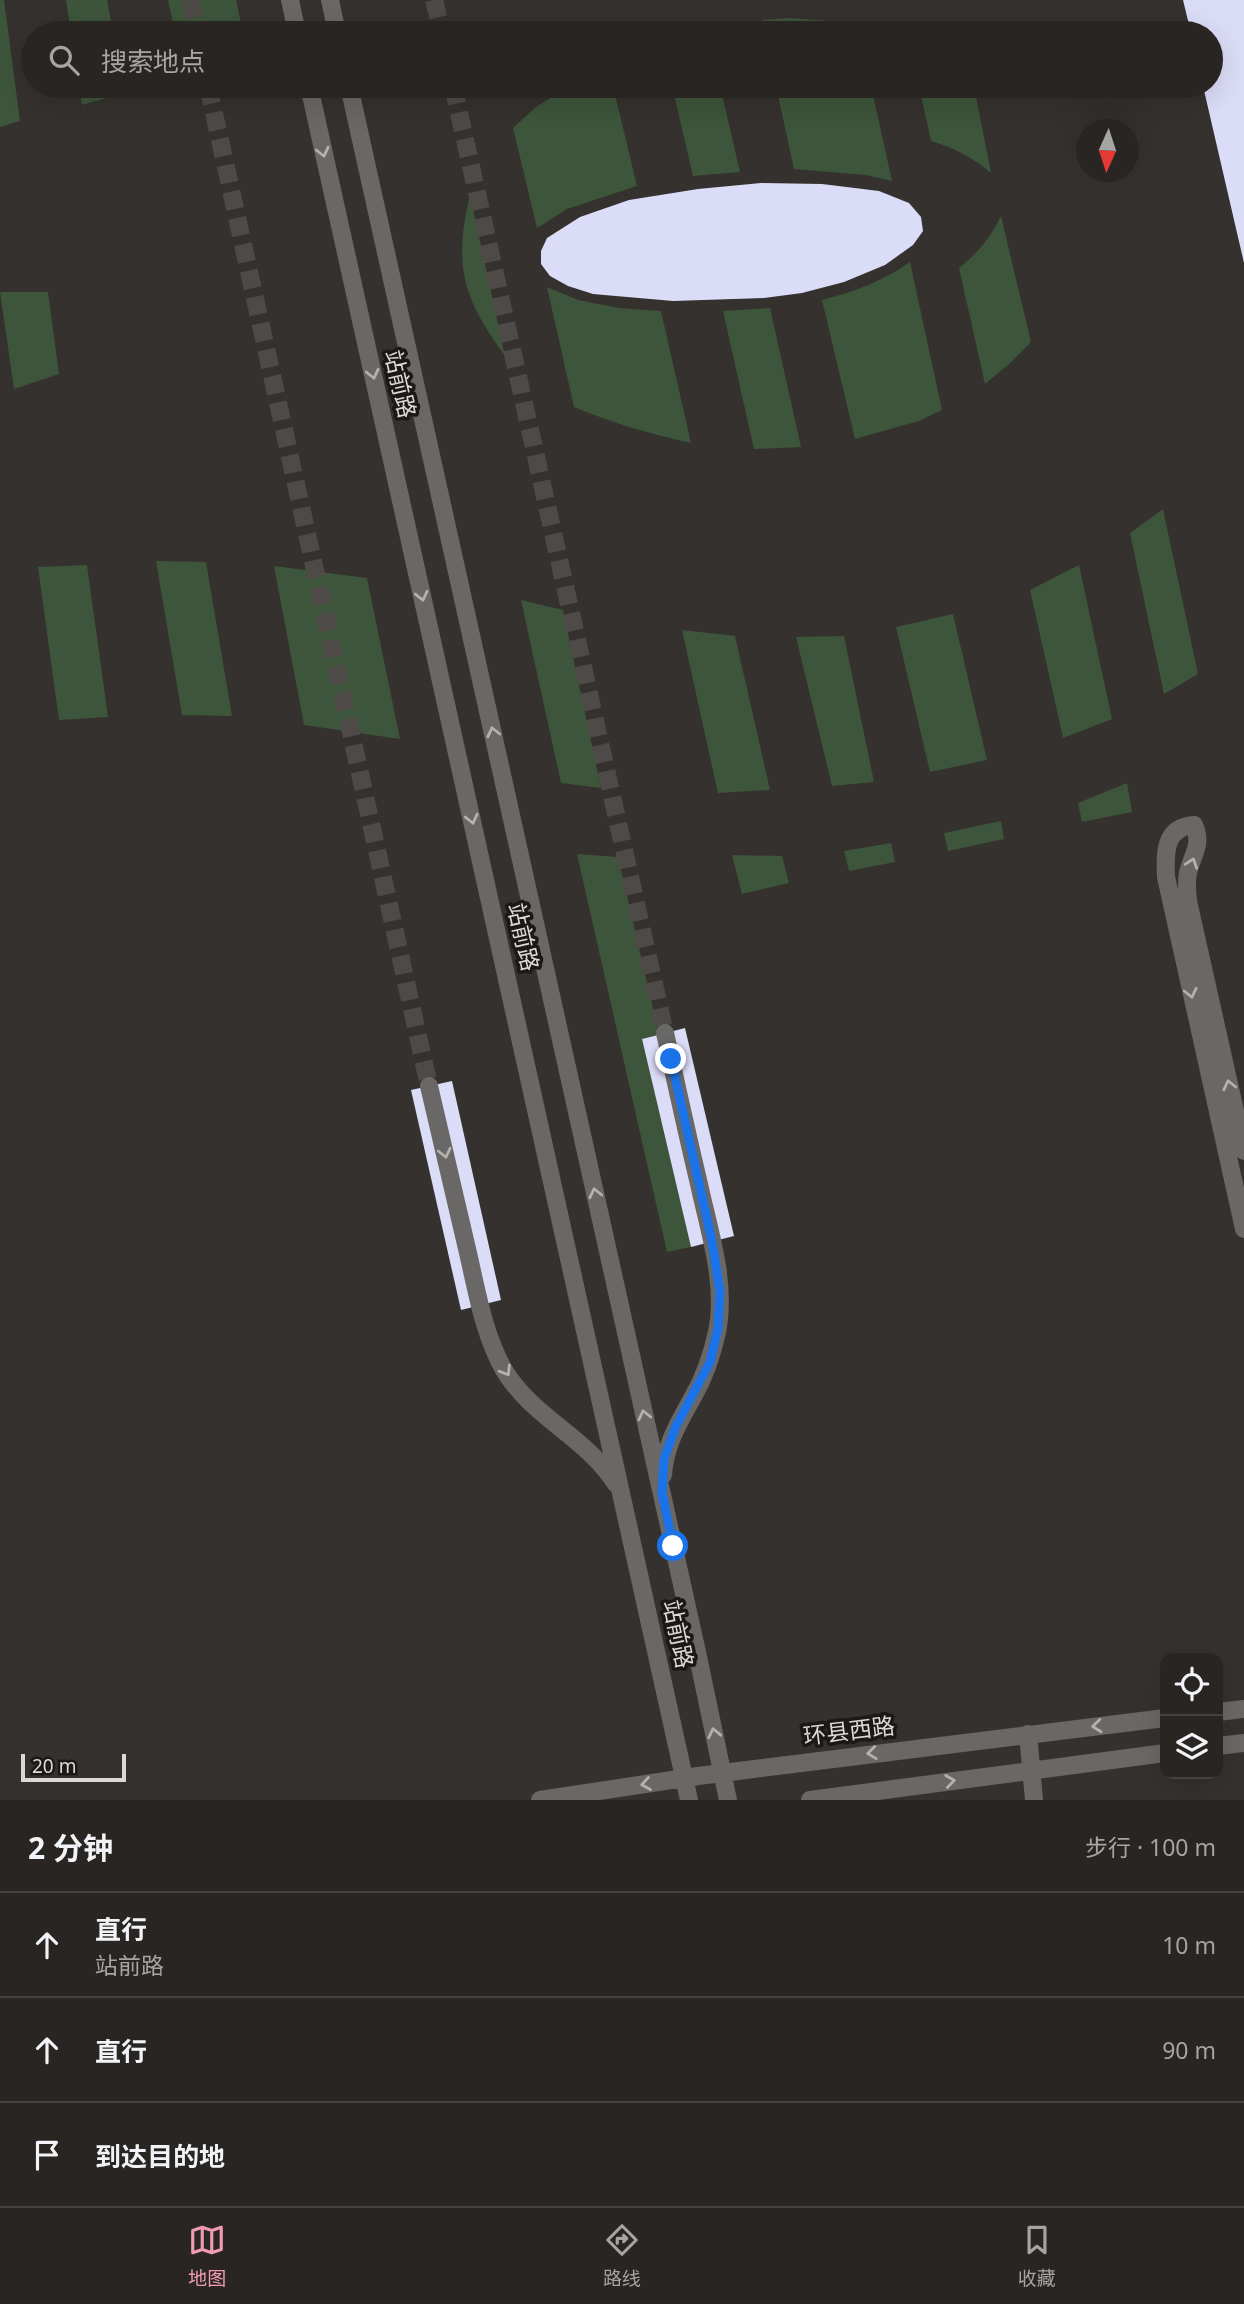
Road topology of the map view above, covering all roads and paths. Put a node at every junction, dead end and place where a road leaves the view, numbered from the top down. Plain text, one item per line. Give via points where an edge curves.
1 (290, 0) edge
2 (330, 0) edge
3 (294, 21) edge
4 (334, 21) edge
5 (312, 98) edge
6 (352, 98) edge
7 (665, 1033) tunnel mouth
8 (429, 1086) tunnel mouth
9 (1244, 1151) edge
10 (1244, 1229) edge
11 (662, 1493) junction
12 (622, 1494) junction
13 (1244, 1709) edge
14 (1223, 1711) edge
15 (1160, 1719) edge
16 (1027, 1734) junction
17 (1244, 1743) edge
18 (1223, 1745) edge
19 (1160, 1754) edge
20 (1031, 1770) junction
21 (722, 1773) junction
22 (684, 1778) junction
23 (540, 1800) edge
24 (689, 1800) edge
25 (728, 1800) edge
26 (810, 1800) edge
27 (1034, 1800) edge

1 - 3 street
2 - 4 street
5 -> 12 street, 站前路
11 -> 6 street, 站前路
7 - 11 street via 720,1292 710,1362 676,1426 664,1459
8 -> 12 street via 480,1303 504,1370 525,1399 590,1452
9 -> 10 street via 1188,901 1188,871 1199,845 1198,834 1194,825 1182,826 1173,832 1168,845 1166,877
21 -> 11 street, 站前路
12 - 22 street, 站前路
13 - 14 street
15 -> 16 street, 环县西路
16 - 20 street
16 -> 21 street, 环县西路
17 - 18 street
19 - 20 street
26 -> 20 street
20 - 27 street
21 - 22 street, 环县西路
21 - 25 street, 站前路
22 -> 23 street, 环县西路
22 - 24 street, 站前路

